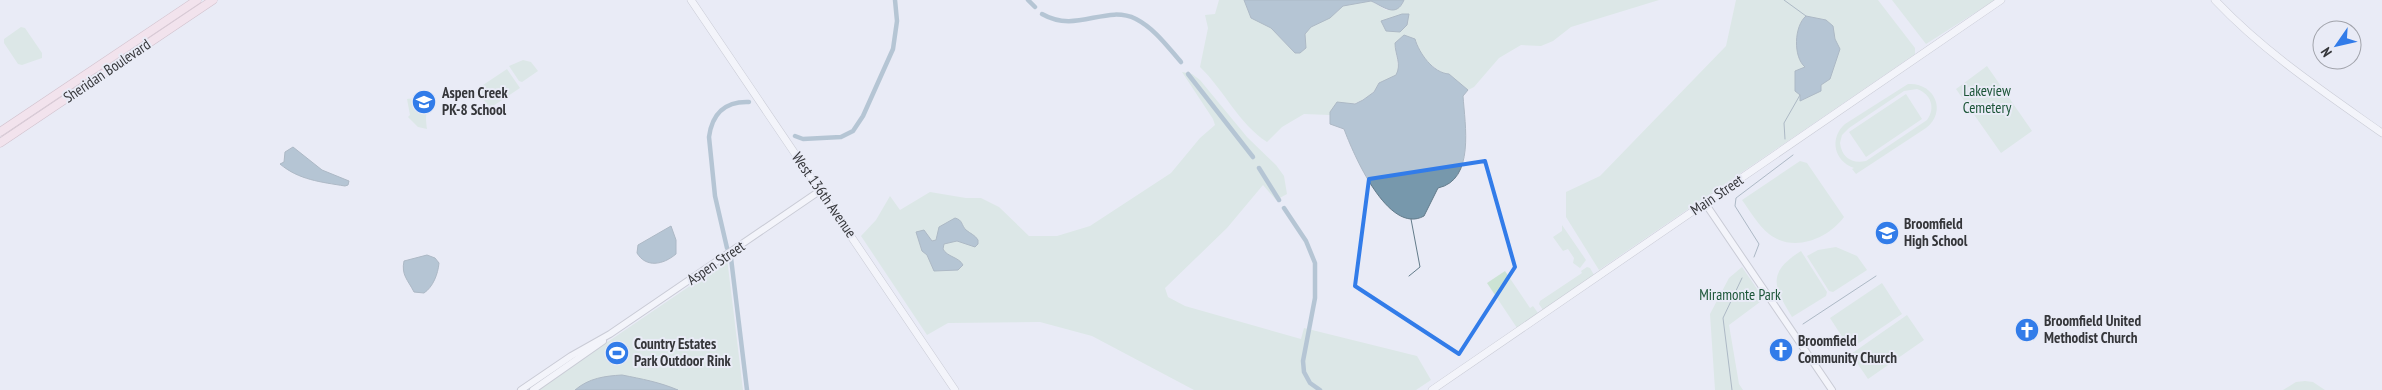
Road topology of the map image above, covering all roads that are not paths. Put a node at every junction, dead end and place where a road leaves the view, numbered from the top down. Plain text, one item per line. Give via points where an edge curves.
1 (197, 0) edge
2 (213, 0) edge
3 (691, 0) edge
4 (2001, 0) edge
5 (2215, 0) edge
6 (148, 38) junction
7 (0, 132) edge
8 (2382, 133) edge
9 (0, 142) edge
10 (821, 190) junction
11 (1705, 203) junction
12 (610, 334) junction
13 (521, 390) edge
14 (533, 390) edge
15 (955, 390) edge
16 (1432, 390) edge
17 (1832, 390) edge

1 - 6 main road, Sheridan Boulevard via 154,29
2 - 6 main road, Sheridan Boulevard via 159,36
3 - 10 main road, West 136th Avenue
4 - 11 main road, Main Street
5 - 8 main road via 2280,59
6 - 7 main road, Sheridan Boulevard
6 - 9 main road, Sheridan Boulevard
10 - 12 street, Aspen Street
10 - 15 main road, West 136th Avenue
11 - 16 main road, Main Street
11 - 17 street
12 - 13 street, Aspen Street
12 - 14 street, Aspen Street

